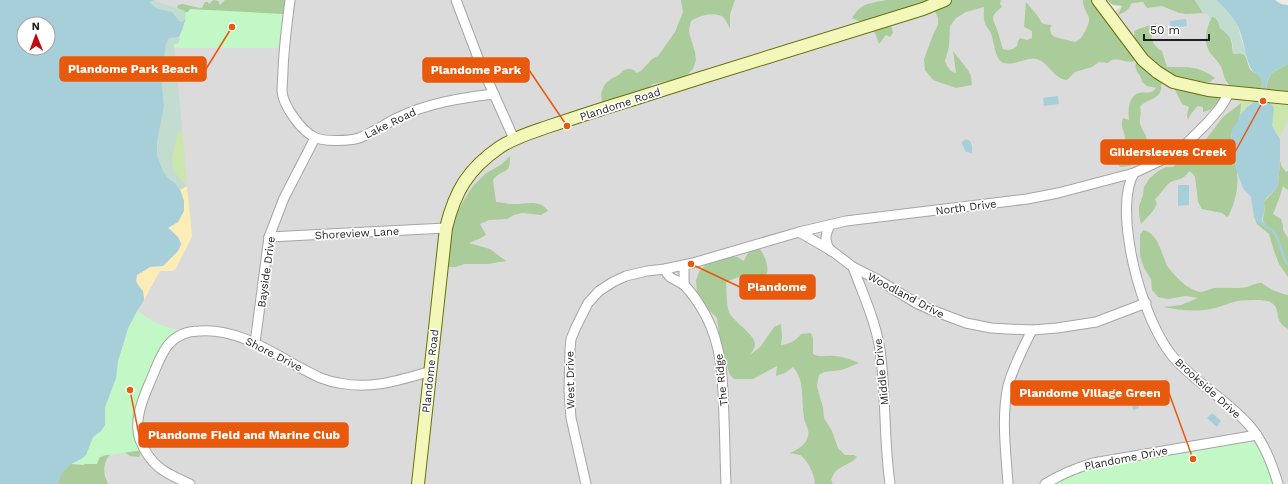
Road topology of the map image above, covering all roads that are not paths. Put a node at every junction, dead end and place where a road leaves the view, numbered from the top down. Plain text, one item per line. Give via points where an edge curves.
1 (290, 0) edge
2 (456, 0) edge
3 (945, 0) edge
4 (1098, 0) edge
5 (1230, 92) junction
6 (494, 94) junction
7 (1283, 98) edge
8 (315, 138) junction
9 (514, 139) junction
10 (1134, 173) junction
11 (830, 225) junction
12 (446, 228) junction
13 (799, 232) junction
14 (269, 238) junction
15 (832, 251) junction
16 (684, 265) junction
17 (853, 267) junction
18 (669, 268) junction
19 (684, 285) junction
20 (1146, 303) junction
21 (1032, 330) junction
22 (256, 343) junction
23 (431, 371) junction
24 (1257, 435) junction
25 (190, 484) edge
26 (418, 484) edge
27 (586, 484) edge
28 (726, 484) edge
29 (890, 484) edge
30 (1008, 484) edge
31 (1045, 484) edge
32 (1278, 484) edge

1 - 8 street via 282,91 291,113
2 - 6 street
3 - 9 main road, Plandome Road
4 - 5 main road via 1139,54 1157,72 1173,82 1186,86
5 - 7 main road
5 - 10 street, North Drive via 1220,108 1181,149
6 - 8 street, Lake Road via 428,105 349,140
6 - 9 street
8 - 14 street, Bayside Drive via 284,198
9 - 12 main road, Plandome Road via 489,156 470,174 456,196
10 - 11 street, North Drive via 1028,199
10 - 20 street, Brookside Drive via 1128,190 1128,235 1132,258
11 - 13 street, North Drive
11 - 15 street via 825,236
12 - 14 street, Shoreview Lane
12 - 23 main road, Plandome Road
13 - 15 street
13 - 16 street, North Drive
14 - 22 street, Bayside Drive
15 - 17 street
16 - 18 street, North Drive
16 - 19 street
17 - 21 street, Woodland Drive via 922,306 966,323 991,328
17 - 29 street, Middle Drive via 871,314 881,357 886,459
18 - 19 street, The Ridge via 667,274
18 - 27 street, West Drive via 626,276 599,291 588,303 571,339 570,404
19 - 28 street, The Ridge via 707,317 718,349 723,386
20 - 21 street, Woodland Drive via 1096,322
20 - 24 street, Brookside Drive via 1155,330 1175,359 1194,378 1239,414
21 - 30 street via 1012,373 1006,399
22 - 23 street, Shore Drive via 318,378 338,383 390,383
22 - 25 street, Shore Drive via 233,334 206,330 192,331 178,336 163,353 138,419 139,436 155,464 168,475
23 - 26 main road, Plandome Road
24 - 31 street, Plandome Drive via 1093,463 1068,471
24 - 32 street, Brookside Drive

